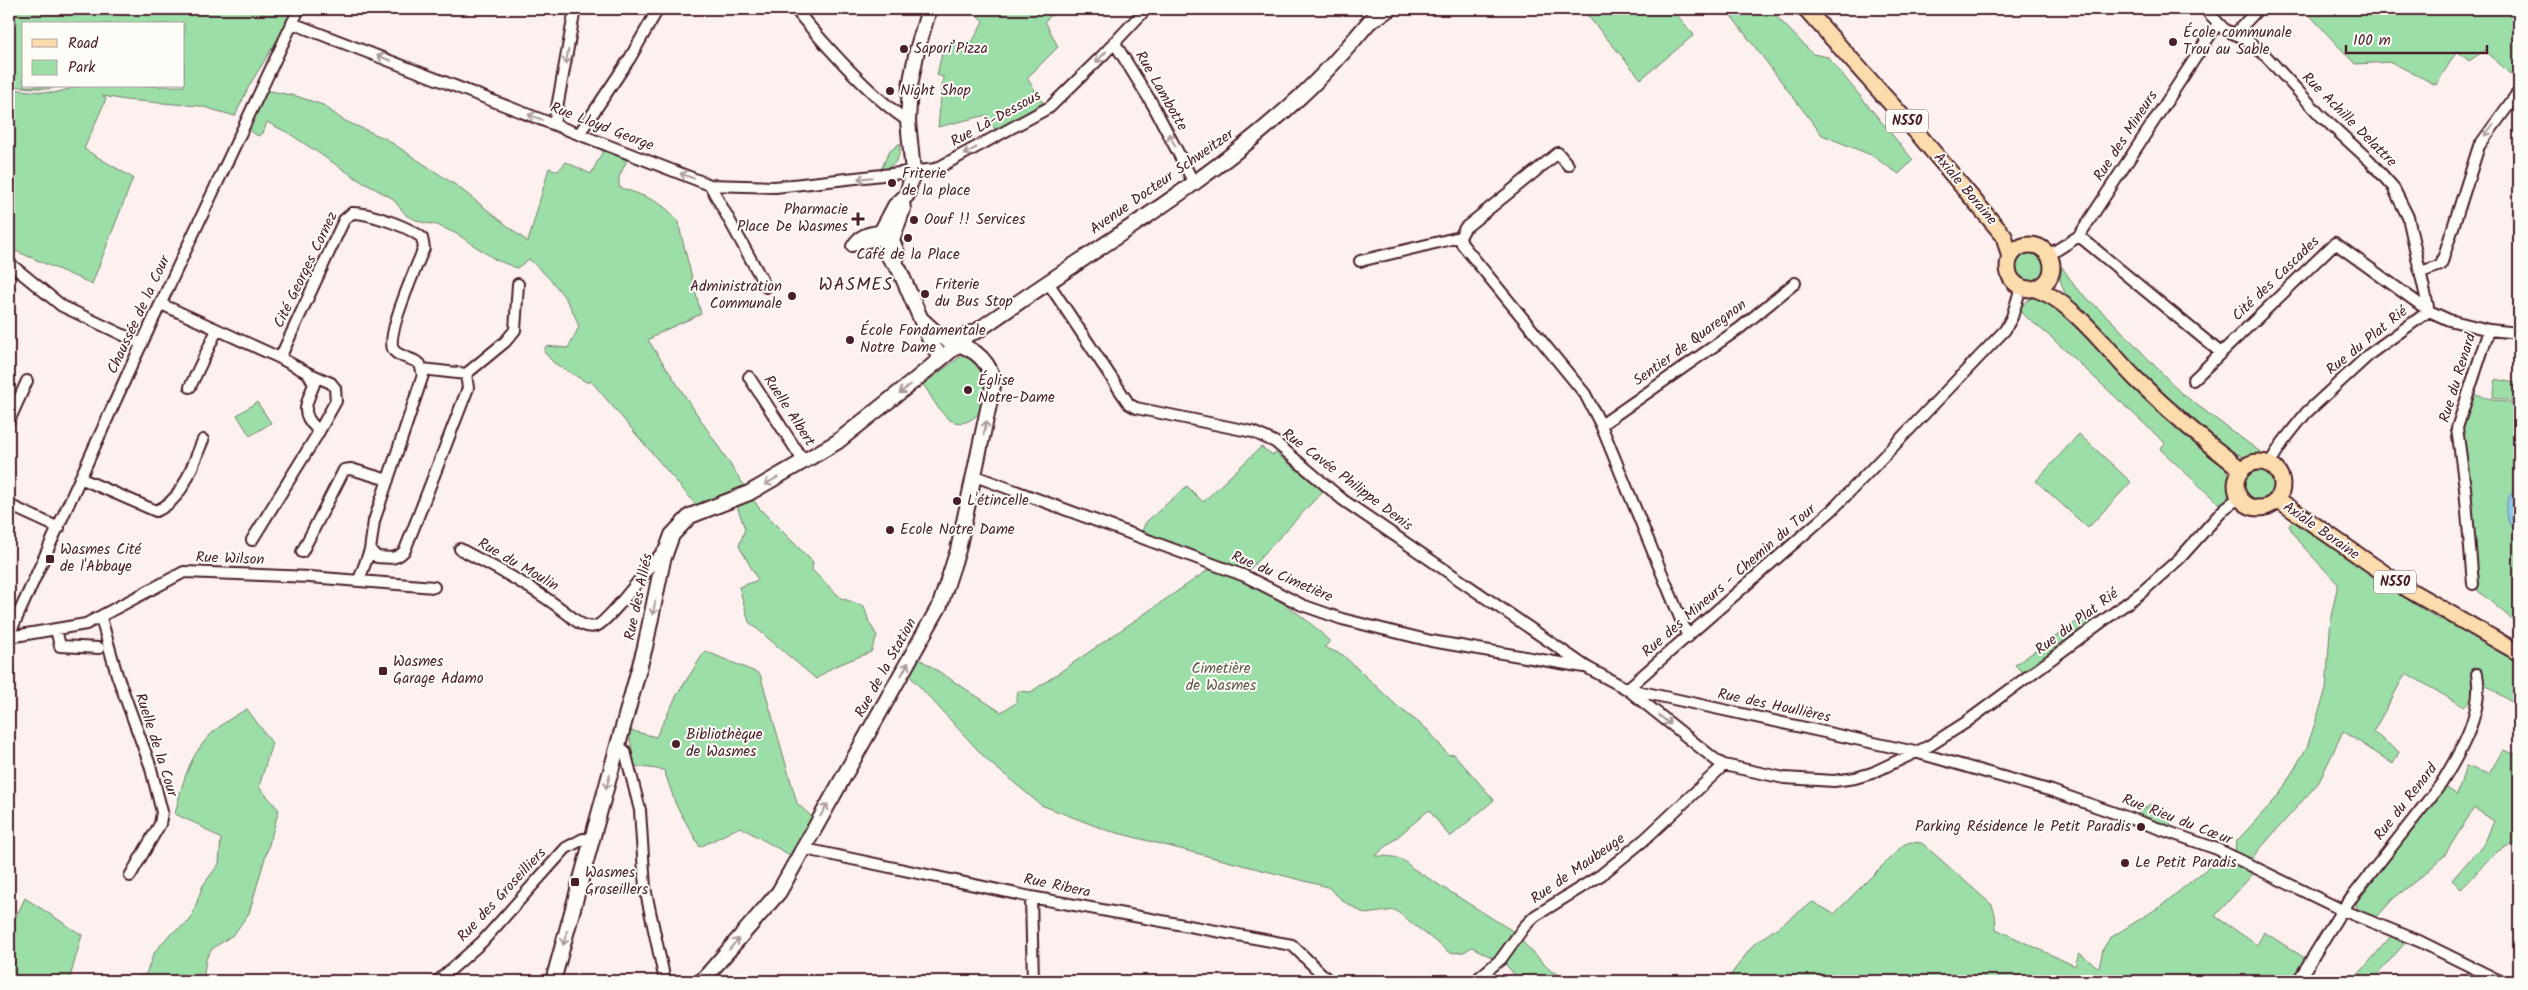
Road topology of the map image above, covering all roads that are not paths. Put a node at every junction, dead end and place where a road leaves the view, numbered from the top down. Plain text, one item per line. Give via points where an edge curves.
1 (299, 9) edge
2 (576, 9) edge
3 (658, 9) edge
4 (796, 9) edge
5 (929, 9) edge
6 (1146, 9) edge
7 (1380, 9) edge
8 (1393, 9) edge
9 (1806, 9) edge
10 (2205, 9) edge
11 (2258, 9) edge
12 (292, 23) junction
13 (2218, 23) junction
14 (1363, 29) junction
15 (2235, 34) junction
16 (1114, 42) junction
17 (2519, 91) edge
18 (908, 121) junction
19 (554, 124) junction
20 (579, 134) junction
21 (1568, 165) dead end
22 (913, 172) junction
23 (1194, 183) junction
24 (710, 185) junction
25 (2004, 236) junction
26 (2079, 236) junction
27 (1461, 240) junction
28 (2028, 245) junction
29 (2049, 255) junction
30 (2010, 258) junction
31 (1360, 261) dead end
32 (9, 263) edge
33 (2421, 272) junction
34 (2051, 276) junction
35 (1047, 281) junction
36 (1795, 282) dead end
37 (518, 284) dead end
38 (766, 287) dead end
39 (2028, 288) junction
40 (2061, 300) junction
41 (161, 304) junction
42 (2429, 311) junction
43 (921, 319) junction
44 (217, 330) junction
45 (2489, 330) junction
46 (2519, 333) edge
47 (142, 344) junction
48 (964, 345) junction
49 (2221, 353) junction
50 (942, 357) junction
51 (280, 358) junction
52 (422, 369) junction
53 (308, 373) junction
54 (466, 374) junction
55 (749, 377) dead end
56 (2194, 380) dead end
57 (27, 381) dead end
58 (190, 387) dead end
59 (9, 421) edge
60 (1601, 425) junction
61 (317, 435) junction
62 (203, 440) dead end
63 (804, 462) junction
64 (2269, 464) junction
65 (2242, 470) junction
66 (975, 476) junction
67 (80, 478) junction
68 (388, 480) junction
69 (2240, 497) junction
70 (2278, 499) junction
71 (9, 505) edge
72 (59, 528) junction
73 (252, 540) dead end
74 (668, 546) junction
75 (460, 549) dead end
76 (370, 550) junction
77 (302, 552) dead end
78 (359, 580) junction
79 (2473, 584) dead end
80 (434, 587) dead end
81 (101, 618) junction
82 (56, 630) junction
83 (9, 636) edge
84 (1688, 637) junction
85 (99, 648) dead end
86 (2519, 654) edge
87 (1588, 668) junction
88 (2477, 674) dead end
89 (1627, 689) junction
90 (618, 746) junction
91 (1915, 752) junction
92 (1724, 765) junction
93 (592, 840) junction
94 (805, 849) junction
95 (130, 876) dead end
96 (1031, 897) junction
97 (2342, 910) junction
98 (438, 981) edge
99 (553, 981) edge
100 (666, 981) edge
101 (702, 981) edge
102 (1033, 981) edge
103 (1329, 981) edge
104 (1475, 981) edge
105 (2298, 981) edge
106 (2500, 981) edge

1 - 12 street, Chaussée de la Cour
2 -> 19 street
3 - 20 street via 630,58
4 - 18 street via 893,111
5 - 18 street via 910,86
6 - 16 street, Rue Là-Dessous
7 - 14 street, Avenue Docteur Schweitzer
8 - 14 street
9 - 25 main road, Axiale Boraine / N550
10 - 13 street, Rue Achille Delattre
11 - 15 street
19 -> 12 street, Rue Lloyd George
12 - 41 street, Chaussée de la Cour
13 - 15 street, Rue Achille Delattre
13 - 26 street, Rue des Mineurs
14 - 23 street, Avenue Docteur Schweitzer via 1302,95
15 - 33 street, Rue Achille Delattre via 2264,54 2320,116 2370,161 2393,187 2408,217
16 -> 22 street, Rue Là-Dessous via 1059,99 1038,115 936,169
23 -> 16 street, Rue Lambotte via 1153,105
17 -> 33 street via 2479,146 2441,265
18 - 22 street
19 - 20 street, Rue Lloyd George
24 -> 20 street, Rue Lloyd George
21 - 27 street via 1558,153 1465,228
22 -> 24 street, Rue Lloyd George via 775,187
22 - 43 street via 902,202 903,209 886,235 899,256 899,269
23 - 35 street, Avenue Docteur Schweitzer
24 - 38 street
25 - 28 main road, N550
25 - 30 main road, N550
26 - 29 street, Rue des Mineurs
26 - 49 street
27 - 31 street
27 - 60 street via 1585,394
28 - 29 main road, N550 via 2040,247
28 - 30 main road via 2017,249
29 - 34 main road
30 - 39 main road, N550 via 2010,277
32 - 47 street via 62,306
33 - 42 street, Rue Achille Delattre
34 - 39 main road via 2047,282
34 - 40 main road
35 - 48 street, Avenue Docteur Schweitzer via 977,331 974,340
35 - 87 street, Rue Cavée Philippe Denis via 1129,404 1253,432 1275,442 1343,500
36 - 60 street, Sentier de Quaregnon via 1740,328
37 - 54 street via 515,330
39 - 40 main road
39 - 84 street, Rue des Mineurs - Chemin du Tour via 2005,330 1849,494
40 - 65 main road via 2138,380 2200,438
41 - 44 street
41 - 47 street, Chaussée de la Cour
42 - 45 street via 2449,320
42 - 49 street, Cité des Cascades via 2335,243
42 - 64 street, Rue du Plat Rié via 2371,354 2306,413
43 - 48 street, Rue de la Station via 945,338
43 - 50 street via 933,347
44 - 51 street
44 - 58 street
45 - 46 street
45 - 79 street, Rue du Renard via 2456,428
47 - 67 street, Chaussée de la Cour
48 - 50 street
66 -> 48 street, Rue de la Station via 994,381 991,370
49 - 56 street, Cité des Cascades
50 -> 63 street, Rue des Alliés via 837,442
51 - 52 street, Cité Georges Cornez via 344,220 357,213 413,231 424,243 401,304 392,343 397,353 416,361
51 - 53 street
52 - 54 street, Cité Georges Cornez
52 - 68 street
53 - 61 street via 314,384 306,410 307,420 316,428
53 - 61 street via 331,383 336,395 336,401
54 - 76 street via 468,388 405,550 400,556 388,558 377,558
55 - 63 street, Ruelle Albert
57 - 59 street
60 - 84 street
61 - 73 street
62 - 67 street via 180,492 168,505 156,511
63 -> 74 street, Rue des Alliés via 749,493 690,516 677,528
64 - 65 main road via 2252,463
64 - 70 main road, Axiale Boraine via 2282,480
65 - 69 main road via 2236,483
66 - 87 street, Rue du Cimetière via 1245,576 1310,608 1342,619 1431,641
94 -> 66 street, Rue de la Station via 940,605 957,554
67 - 72 street, Chaussée de la Cour
68 - 76 street via 374,521
68 - 77 street via 351,469 344,470
69 - 70 main road, Axiale Boraine via 2245,503 2258,508
69 - 91 street, Rue du Plat Rié via 2224,508 2180,558 2142,592 1966,723 1943,739
70 - 86 main road, Axiale Boraine / N550 via 2404,587
71 - 72 street
72 - 83 street, Chaussée de la Cour
74 - 75 street, Rue du Moulin via 607,617 595,626 579,623 544,595
74 -> 90 street, Rue des Alliés
76 - 78 street
78 - 80 street, Rue Wilson
78 - 81 street, Rue Wilson via 184,572
81 - 82 street, Rue Wilson
81 - 95 street, Ruelle de la Cour via 150,765 162,812 160,824
82 - 83 street, Rue Wilson
82 - 85 street via 60,646
84 - 89 street, Rue des Mineurs - Chemin du Tour
87 - 89 street, Rue Cavée Philippe Denis
88 - 97 street, Rue du Renard via 2480,690 2470,728 2454,763
89 - 91 street, Rue des Houllières
89 -> 92 street
90 -> 93 street, Rue des Alliés
90 - 100 street via 625,751 640,810 644,888
91 - 92 street, Rue du Plat Rié via 1872,773 1834,781 1784,778
91 - 97 street, Rue Rieu du Cœur via 2052,791 2217,849
92 - 104 street, Rue de Maubeuge via 1644,840 1601,875 1536,916 1501,959
93 - 98 street, Rue des Groseilliers via 583,839 566,848 482,942
93 -> 99 street, Rue des Alliés
94 - 96 street, Rue Ribera
101 -> 94 street, Rue de la Station via 766,909
96 - 102 street
96 - 103 street, Rue Ribera via 1292,945
97 - 105 street, Rue du Renard
97 - 106 street, Rue Rieu du Cœur via 2419,941

